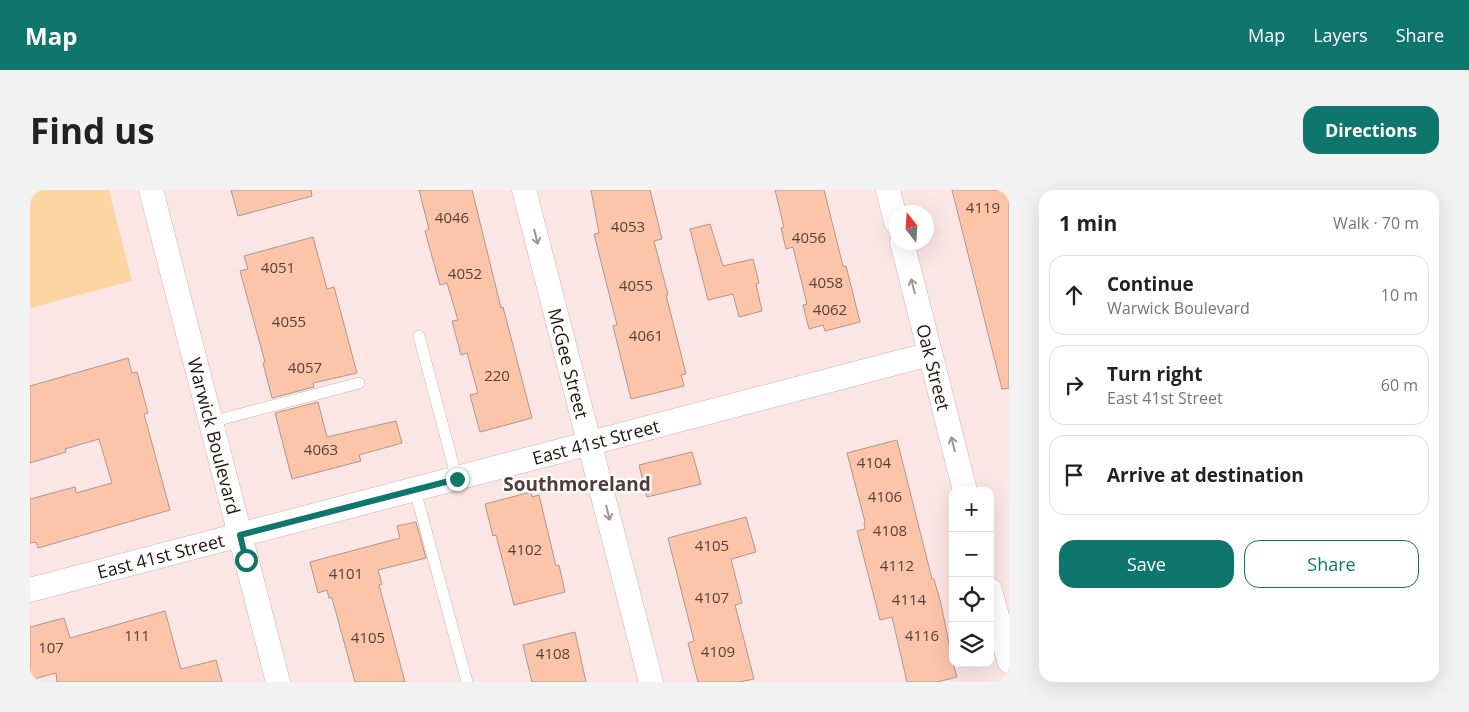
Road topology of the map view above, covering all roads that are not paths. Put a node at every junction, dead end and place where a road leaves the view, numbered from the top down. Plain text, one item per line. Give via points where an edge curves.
1 (151, 190) edge
2 (524, 190) edge
3 (888, 190) edge
4 (892, 205) edge
5 (904, 250) edge
6 (419, 336) dead end
7 (930, 354) junction
8 (359, 383) dead end
9 (211, 422) junction
10 (590, 444) junction
11 (457, 479) junction
12 (964, 487) edge
13 (415, 490) junction
14 (240, 535) junction
15 (1009, 581) edge
16 (994, 585) edge
17 (30, 590) edge
18 (994, 605) edge
19 (1009, 661) edge
20 (278, 682) edge
21 (467, 682) edge
22 (651, 682) edge

1 - 9 street, Warwick Boulevard
2 -> 10 street, McGee Street
3 - 4 street
7 -> 5 street, Oak Street
6 - 11 lane
7 - 10 street, East 41st Street
12 -> 7 street, Oak Street
8 - 9 lane
9 - 14 street, Warwick Boulevard
10 - 11 street, East 41st Street
10 -> 22 street, McGee Street
11 - 13 street, East 41st Street
13 - 14 street, East 41st Street
13 - 21 lane
14 - 17 street, East 41st Street
14 - 20 street, Warwick Boulevard
15 - 16 street
18 - 19 street

